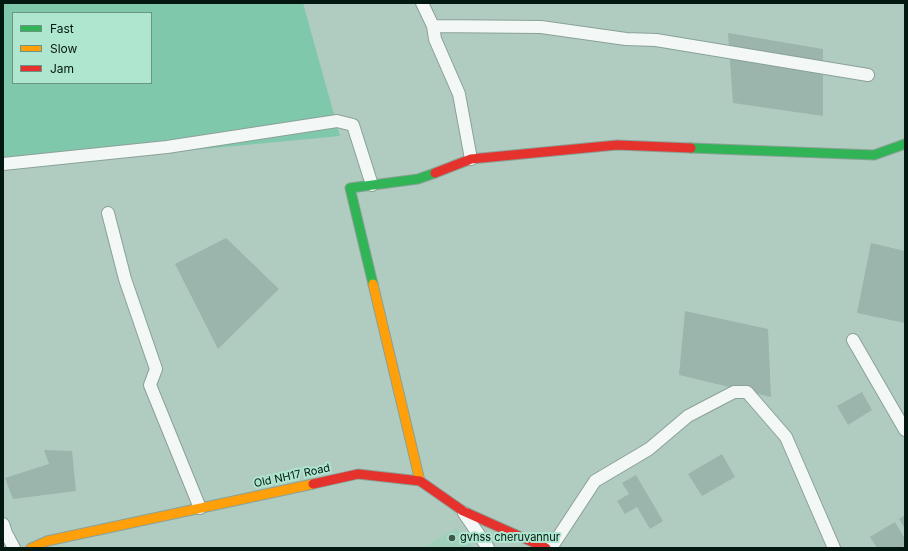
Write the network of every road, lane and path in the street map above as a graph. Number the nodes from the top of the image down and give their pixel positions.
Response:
1 (422, 3) edge
2 (433, 26) junction
3 (868, 75) dead end
4 (905, 144) edge
5 (471, 159) junction
6 (3, 164) edge
7 (372, 185) junction
8 (108, 214) dead end
9 (853, 340) dead end
10 (905, 430) edge
11 (420, 481) junction
12 (200, 508) junction
13 (463, 510) junction
14 (3, 524) edge
15 (14, 548) edge
16 (31, 548) edge
17 (488, 548) edge
18 (546, 548) edge
19 (551, 548) edge
20 (834, 548) edge

1 - 2 street
2 - 3 street
2 - 5 street
4 - 5 street
5 - 7 street
6 - 7 street
7 - 11 street
8 - 12 street
9 - 10 street
11 - 12 street, Old NH17 Road
11 - 13 street, Old NH17 Road
12 - 16 street, Old NH17 Road
13 - 17 street
13 - 18 street, Old NH17 Road
14 - 15 street
19 - 20 street

